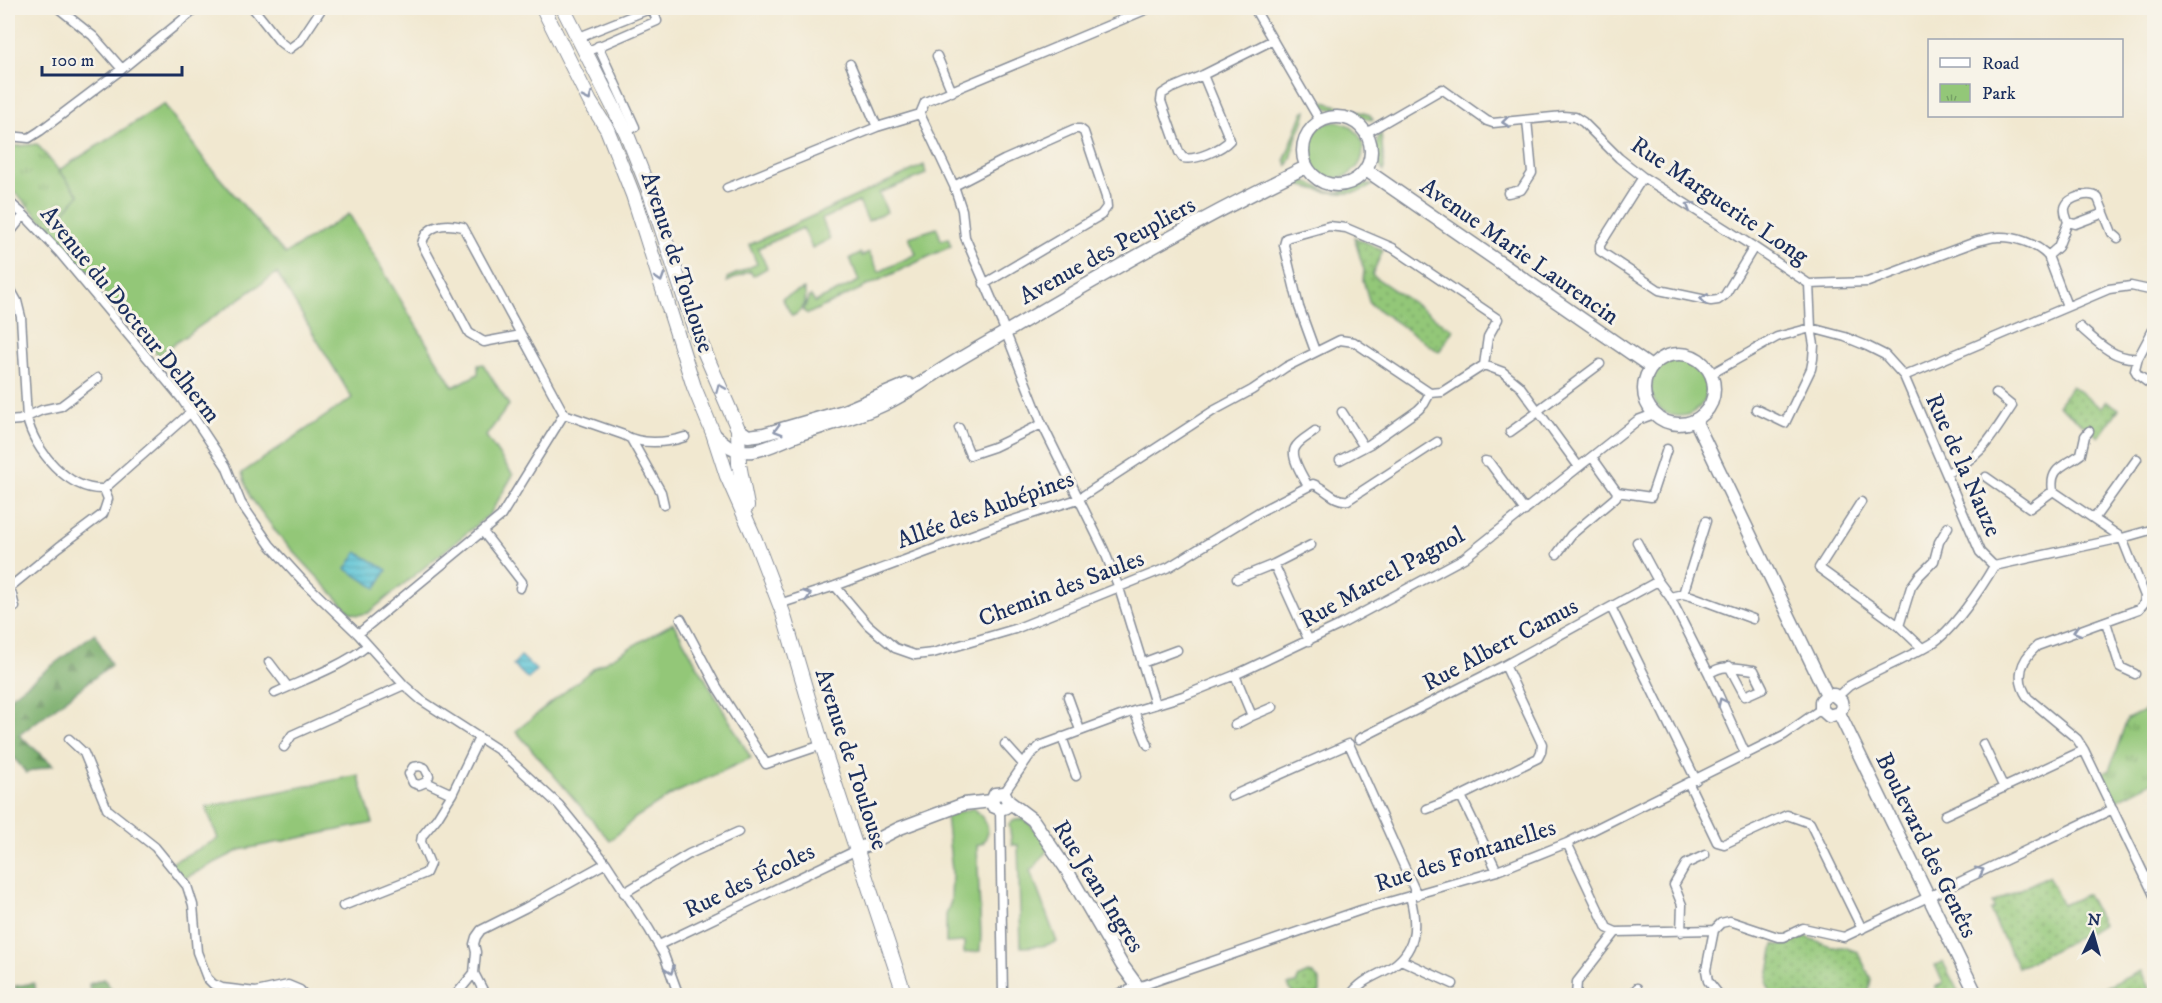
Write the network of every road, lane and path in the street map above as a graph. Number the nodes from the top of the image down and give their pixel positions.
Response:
1 (58, 8) edge
2 (197, 8) edge
3 (253, 8) edge
4 (322, 8) edge
5 (543, 8) edge
6 (563, 8) edge
7 (1150, 8) edge
8 (1254, 8) edge
9 (554, 30) junction
10 (576, 38) junction
11 (1273, 40) junction
12 (592, 49) junction
13 (937, 56) dead end
14 (571, 62) junction
15 (850, 64) dead end
16 (122, 69) junction
17 (1203, 75) junction
18 (952, 92) junction
19 (920, 114) junction
20 (1527, 120) junction
21 (1320, 121) junction
22 (877, 127) junction
23 (1366, 133) junction
24 (8, 136) edge
25 (1306, 167) junction
26 (1366, 170) junction
27 (1643, 177) junction
28 (954, 186) junction
29 (727, 188) dead end
30 (1508, 193) dead end
31 (8, 201) edge
32 (2104, 213) junction
33 (24, 215) junction
34 (2068, 222) junction
35 (8, 236) edge
36 (2118, 238) dead end
37 (1754, 247) junction
38 (2048, 256) junction
39 (984, 284) junction
40 (1809, 284) junction
41 (8, 285) edge
42 (2154, 291) edge
43 (2067, 306) junction
44 (2080, 327) dead end
45 (1811, 328) junction
46 (2154, 328) edge
47 (1005, 332) junction
48 (521, 335) junction
49 (1315, 351) junction
50 (2138, 358) junction
51 (1599, 364) dead end
52 (1484, 365) junction
53 (1651, 367) junction
54 (1711, 374) junction
55 (1904, 375) junction
56 (98, 378) dead end
57 (2154, 387) edge
58 (1430, 393) junction
59 (1996, 393) dead end
60 (199, 405) dead end
61 (1756, 410) dead end
62 (1537, 411) junction
63 (191, 412) junction
64 (1342, 412) dead end
65 (564, 414) junction
66 (1654, 414) junction
67 (27, 418) junction
68 (1695, 420) junction
69 (8, 421) edge
70 (1042, 424) junction
71 (959, 428) dead end
72 (1315, 431) dead end
73 (2089, 431) dead end
74 (1510, 432) dead end
75 (685, 437) dead end
76 (631, 439) junction
77 (1437, 442) dead end
78 (736, 443) junction
79 (1364, 447) junction
80 (1667, 449) dead end
81 (1592, 457) junction
82 (2137, 459) dead end
83 (1340, 460) dead end
84 (1485, 460) dead end
85 (1579, 467) junction
86 (1947, 472) junction
87 (1986, 477) dead end
88 (1308, 486) junction
89 (104, 489) junction
90 (2053, 491) junction
91 (1617, 492) junction
92 (1078, 499) junction
93 (1861, 502) dead end
94 (664, 505) dead end
95 (1525, 511) junction
96 (2094, 519) junction
97 (1706, 521) dead end
98 (1948, 527) dead end
99 (2154, 529) edge
100 (483, 532) junction
101 (2122, 538) junction
102 (1637, 542) dead end
103 (1311, 545) dead end
104 (1557, 554) dead end
105 (1274, 564) junction
106 (1994, 566) junction
107 (1237, 579) dead end
108 (1658, 581) junction
109 (835, 586) junction
110 (520, 588) dead end
111 (1119, 588) junction
112 (1683, 594) junction
113 (1670, 597) junction
114 (779, 604) junction
115 (15, 607) dead end
116 (1611, 607) junction
117 (681, 619) dead end
118 (1754, 619) dead end
119 (2106, 622) junction
120 (1899, 626) junction
121 (358, 634) junction
122 (1309, 641) junction
123 (1922, 648) junction
124 (370, 649) junction
125 (1177, 650) dead end
126 (269, 662) dead end
127 (1142, 663) junction
128 (1505, 665) junction
129 (1729, 666) dead end
130 (1709, 674) junction
131 (2135, 674) dead end
132 (1235, 675) junction
133 (404, 685) junction
134 (288, 687) junction
135 (275, 693) dead end
136 (1832, 695) junction
137 (1068, 697) dead end
138 (1155, 704) junction
139 (1273, 706) dead end
140 (1821, 709) junction
141 (1134, 711) junction
142 (1839, 713) junction
143 (1252, 716) junction
144 (1235, 725) dead end
145 (1080, 730) junction
146 (1062, 737) junction
147 (479, 738) junction
148 (69, 739) dead end
149 (1359, 739) dead end
150 (1005, 744) dead end
151 (1983, 744) dead end
152 (822, 745) junction
153 (1148, 745) dead end
154 (284, 747) dead end
155 (2084, 750) junction
156 (1746, 755) junction
157 (1023, 765) junction
158 (1076, 776) dead end
159 (426, 782) dead end
160 (1692, 782) junction
161 (2004, 788) junction
162 (452, 794) junction
163 (1232, 796) dead end
164 (1461, 796) junction
165 (1001, 801) junction
166 (2113, 808) junction
167 (1427, 809) dead end
168 (1945, 815) dead end
169 (738, 832) dead end
170 (1567, 843) junction
171 (855, 846) junction
172 (1705, 855) dead end
173 (606, 863) junction
174 (1497, 871) junction
175 (624, 893) junction
176 (2154, 895) edge
177 (1413, 896) junction
178 (1927, 897) junction
179 (343, 906) dead end
180 (1862, 929) junction
181 (1714, 930) junction
182 (1616, 932) junction
183 (1681, 932) junction
184 (659, 945) junction
185 (1401, 960) junction
186 (474, 973) junction
187 (1453, 984) dead end
188 (1138, 987) junction
189 (305, 996) edge
190 (455, 996) edge
191 (486, 996) edge
192 (679, 996) edge
193 (905, 996) edge
194 (1004, 996) edge
195 (1112, 996) edge
196 (1150, 996) edge
197 (1350, 996) edge
198 (1576, 996) edge
199 (1720, 996) edge
200 (1977, 996) edge

1 - 16 street
2 - 16 street
3 - 4 street
5 - 9 main road, Avenue de Toulouse
6 - 10 main road, Avenue de Toulouse
7 - 18 street
8 - 11 street
9 - 10 main road
9 - 14 main road, Avenue de Toulouse
10 - 12 main road, Avenue de Toulouse
10 - 12 street
10 - 14 main road
11 - 17 street
11 - 21 street
78 -> 12 main road, Avenue de Toulouse
13 - 18 street
14 -> 78 main road, Avenue de Toulouse
15 - 22 street
16 - 24 street
17 - 17 street
18 - 19 street
19 - 22 street
19 - 28 street
20 -> 23 street, Rue Marguerite Long
20 - 27 street, Rue Marguerite Long
20 - 30 street
21 - 23 street
21 - 25 street
22 - 29 street
23 - 26 street
25 - 26 street
25 - 47 street, Avenue des Peupliers
26 - 53 street, Avenue Marie Laurencin
37 -> 27 street, Rue Marguerite Long
37 -> 27 street
28 - 39 street
28 - 39 street
31 - 33 street, Avenue du Docteur Delherm
32 - 34 street
32 - 34 street
32 - 36 street
33 - 35 street
33 - 63 street, Avenue du Docteur Delherm
34 - 38 street
37 - 40 street, Rue Marguerite Long
38 - 40 street
38 - 43 street
39 - 47 street
40 - 45 street
41 - 67 street
42 - 43 street
43 - 55 street
44 - 50 street
45 - 54 street
45 - 55 street
45 - 61 street
46 - 50 street
47 - 70 street
47 - 78 street, Avenue des Peupliers
48 - 48 street
48 - 65 street
49 - 52 street
49 - 58 street, Allée des Aubépines
49 - 92 street, Allée des Aubépines
50 - 57 street
51 - 62 street
52 - 58 street
52 - 62 street
53 - 54 street
53 - 66 street
54 - 68 street
55 - 86 street, Rue de la Nauze
56 - 67 street
58 - 79 street
59 - 86 street
60 - 63 street
62 - 74 street
62 - 85 street
63 - 89 street
63 - 121 street, Avenue du Docteur Delherm
64 - 79 street
65 - 76 street
65 - 100 street
66 - 68 street
66 - 81 street, Rue Marcel Pagnol
67 - 69 street
67 - 89 street
68 - 136 street
70 - 71 street
70 - 92 street
72 - 88 street
73 - 90 street
75 - 76 street
76 - 94 street
77 - 88 street
78 - 114 main road, Avenue de Toulouse
79 - 83 street
80 - 91 street
81 - 85 street, Rue Marcel Pagnol
81 - 91 street
82 - 96 street
84 - 95 street
85 - 95 street, Rue Marcel Pagnol
86 - 106 street, Rue de la Nauze
87 - 90 street
88 - 111 street, Chemin des Saules
89 - 115 street
90 - 96 street
91 - 104 street
92 - 109 street, Allée des Aubépines
92 - 111 street
93 - 120 street
95 - 122 street, Rue Marcel Pagnol
96 - 101 street
97 - 112 street
98 - 120 street
99 - 101 street
100 - 110 street
100 - 121 street
101 - 106 street
101 - 119 street
102 - 108 street
103 - 105 street
105 - 107 street
105 - 122 street
106 - 123 street
108 - 113 street
108 - 116 street, Rue Albert Camus
109 - 111 street, Chemin des Saules
114 -> 109 street, Allée des Aubépines
111 - 127 street
112 - 113 street
112 - 118 street
113 - 130 street
114 - 152 main road, Avenue de Toulouse
116 - 128 street, Rue Albert Camus
116 - 160 street
117 - 152 street
119 - 131 street
119 -> 155 street
120 - 123 street
121 - 124 street, Avenue du Docteur Delherm
122 - 132 street, Rue Marcel Pagnol
123 - 136 street
124 - 133 street, Avenue du Docteur Delherm
124 - 134 street
125 - 127 street
126 - 134 street
127 - 138 street
128 - 149 street, Rue Albert Camus
128 - 164 street
129 - 130 street
156 -> 130 street
132 - 138 street, Rue Marcel Pagnol
132 - 143 street
133 - 147 street, Avenue du Docteur Delherm
133 - 154 street
134 - 135 street
136 - 140 street
136 - 142 street
137 - 145 street
138 - 141 street, Rue Marcel Pagnol
139 - 143 street
140 - 142 street
140 - 156 street, Rue des Fontanelles
141 - 145 street, Rue Marcel Pagnol
141 - 153 street
142 - 178 street, Boulevard des Genêts
143 - 144 street
145 - 146 street, Rue Marcel Pagnol
146 - 157 street, Rue Marcel Pagnol
146 - 158 street
147 - 162 street
147 - 173 street, Avenue du Docteur Delherm
148 - 189 street
150 - 157 street
151 - 161 street
152 - 171 main road, Avenue de Toulouse
155 - 161 street
155 - 166 street
156 - 160 street, Rue des Fontanelles
157 - 165 street, Rue Marcel Pagnol
159 - 162 street
160 - 170 street, Rue des Fontanelles
160 - 180 street
161 - 168 street
162 - 179 street
163 - 177 street
164 - 167 street
164 - 174 street
165 - 171 street
165 - 188 street, Rue Jean Ingres
165 - 194 street
166 - 176 street
178 -> 166 street
169 - 175 street
170 - 174 street, Rue des Fontanelles
170 - 182 street
171 - 184 street, Rue des Écoles
171 - 193 main road, Avenue de Toulouse
172 - 183 street
173 - 175 street, Avenue du Docteur Delherm
173 - 186 street
174 - 177 street, Rue des Fontanelles
175 - 184 street, Avenue du Docteur Delherm
177 - 185 street
177 - 188 street, Rue des Fontanelles
178 - 180 street
178 - 200 street, Boulevard des Genêts
180 - 181 street
181 - 183 street
181 - 199 street
182 - 183 street
182 - 198 street
184 -> 192 street, Avenue du Docteur Delherm
185 - 187 street
185 - 197 street
186 - 190 street
186 - 191 street
188 - 195 street, Rue des Fontanelles
188 - 196 street, Rue Jean Ingres

